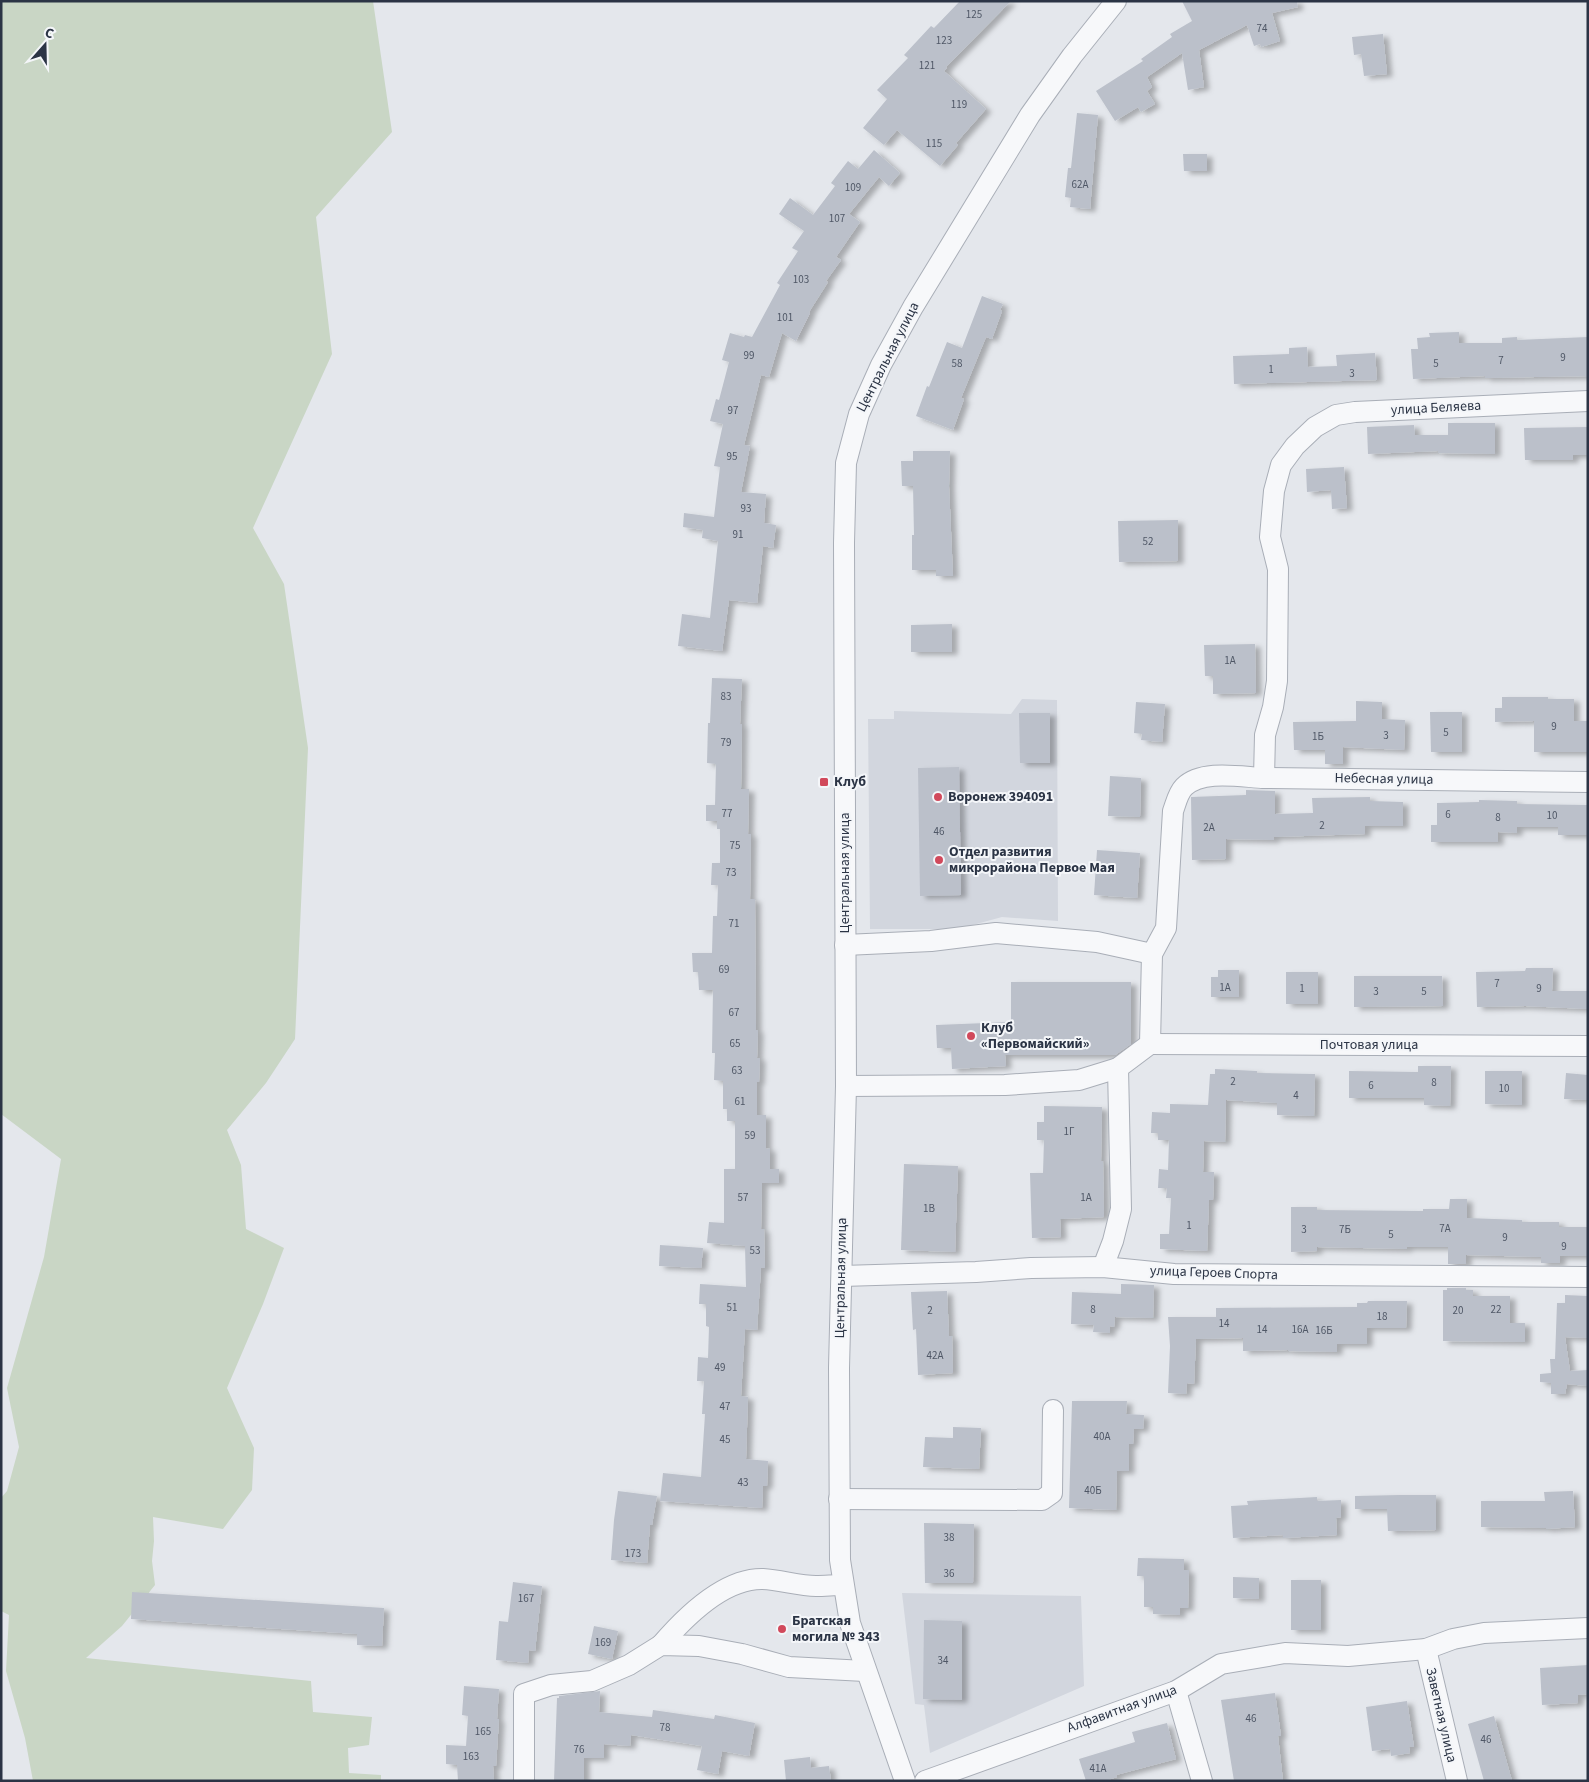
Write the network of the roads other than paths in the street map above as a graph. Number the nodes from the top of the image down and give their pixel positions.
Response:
1 (1116, 1) edge
2 (1588, 401) edge
3 (1264, 778) junction
4 (1588, 782) edge
5 (845, 945) junction
6 (1152, 954) junction
7 (1150, 1044) junction
8 (1588, 1046) edge
9 (1118, 1068) junction
10 (846, 1086) junction
11 (1102, 1267) junction
12 (842, 1276) junction
13 (1588, 1277) edge
14 (1053, 1410) dead end
15 (839, 1499) junction
16 (843, 1584) junction
17 (1588, 1628) edge
18 (661, 1646) junction
19 (1426, 1648) junction
20 (865, 1671) junction
21 (1176, 1691) junction
22 (524, 1781) edge
23 (905, 1781) edge
24 (924, 1781) edge
25 (1202, 1781) edge
26 (1457, 1781) edge

1 - 5 street, Центральная улица
2 - 3 street, улица Беляева
3 - 4 street, Небесная улица
3 - 6 street, Небесная улица
5 - 6 street
5 - 10 street, Центральная улица
6 - 7 street
7 - 8 street, Почтовая улица
7 - 9 street
9 - 10 street
9 - 11 street
10 - 12 street, Центральная улица
11 - 12 street, улица Героев Спорта
11 - 13 street, улица Героев Спорта
12 - 15 street, Центральная улица
14 - 15 street
15 - 16 street, Центральная улица
16 - 18 street
16 - 20 street, Центральная улица
17 - 19 street, Алфавитная улица
18 - 20 street
18 - 22 street
19 - 21 street, Алфавитная улица
19 - 26 street, Заветная улица
20 - 23 street, Центральная улица
21 - 24 street, Алфавитная улица
21 - 25 street

